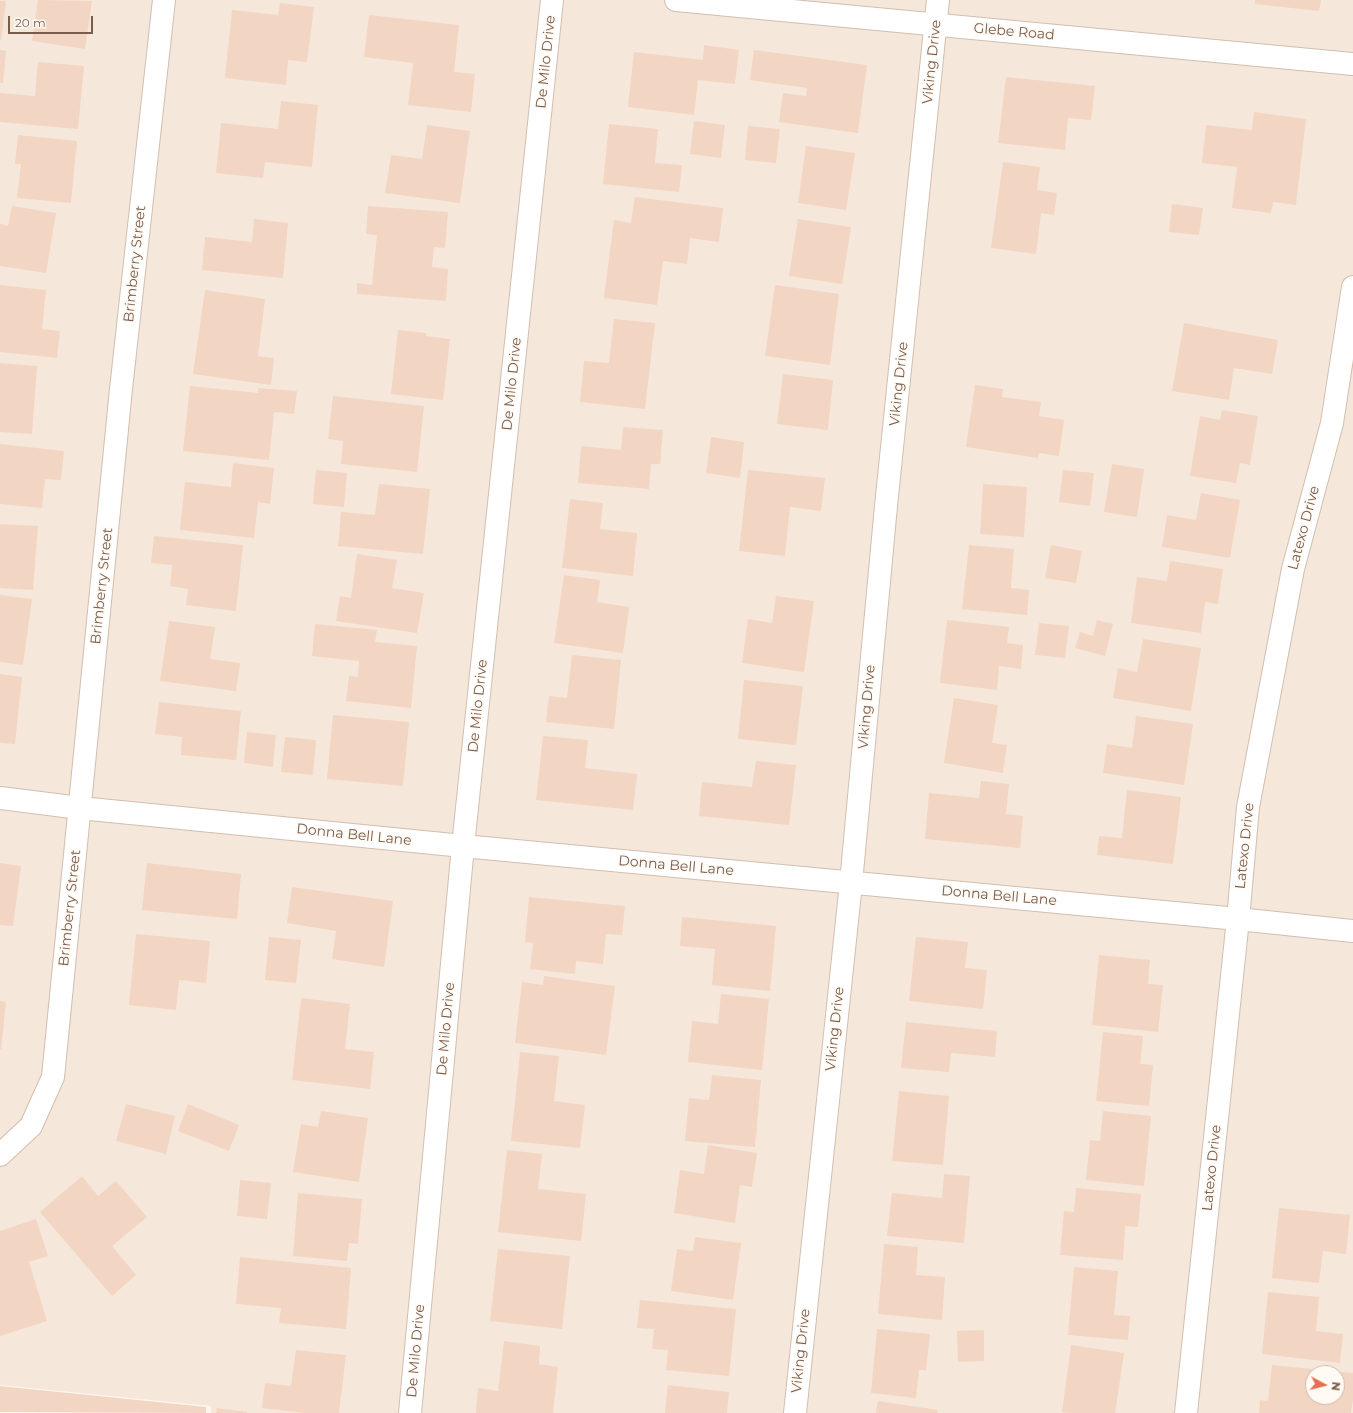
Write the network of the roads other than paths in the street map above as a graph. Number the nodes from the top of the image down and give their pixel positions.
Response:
1 (164, 0) edge
2 (552, 0) edge
3 (676, 0) edge
4 (938, 0) edge
5 (936, 25) junction
6 (1353, 64) edge
7 (1353, 287) edge
8 (0, 798) edge
9 (80, 808) junction
10 (463, 846) junction
11 (851, 882) junction
12 (1238, 918) junction
13 (1353, 930) edge
14 (0, 1155) edge
15 (410, 1413) edge
16 (795, 1413) edge
17 (1186, 1413) edge

1 - 9 street, Brimberry Street
2 - 10 street, De Milo Drive
3 - 5 street, Glebe Road
4 - 5 street, Viking Drive
5 - 6 street, Glebe Road
5 - 11 street, Viking Drive
7 - 12 street, Latexo Drive
8 - 9 street, Donna Bell Lane
9 - 10 street, Donna Bell Lane
9 - 14 street, Brimberry Street
10 - 11 street, Donna Bell Lane
10 - 15 street, De Milo Drive
11 - 12 street, Donna Bell Lane
11 - 16 street, Viking Drive
12 - 13 street, Donna Bell Lane
12 - 17 street, Latexo Drive

